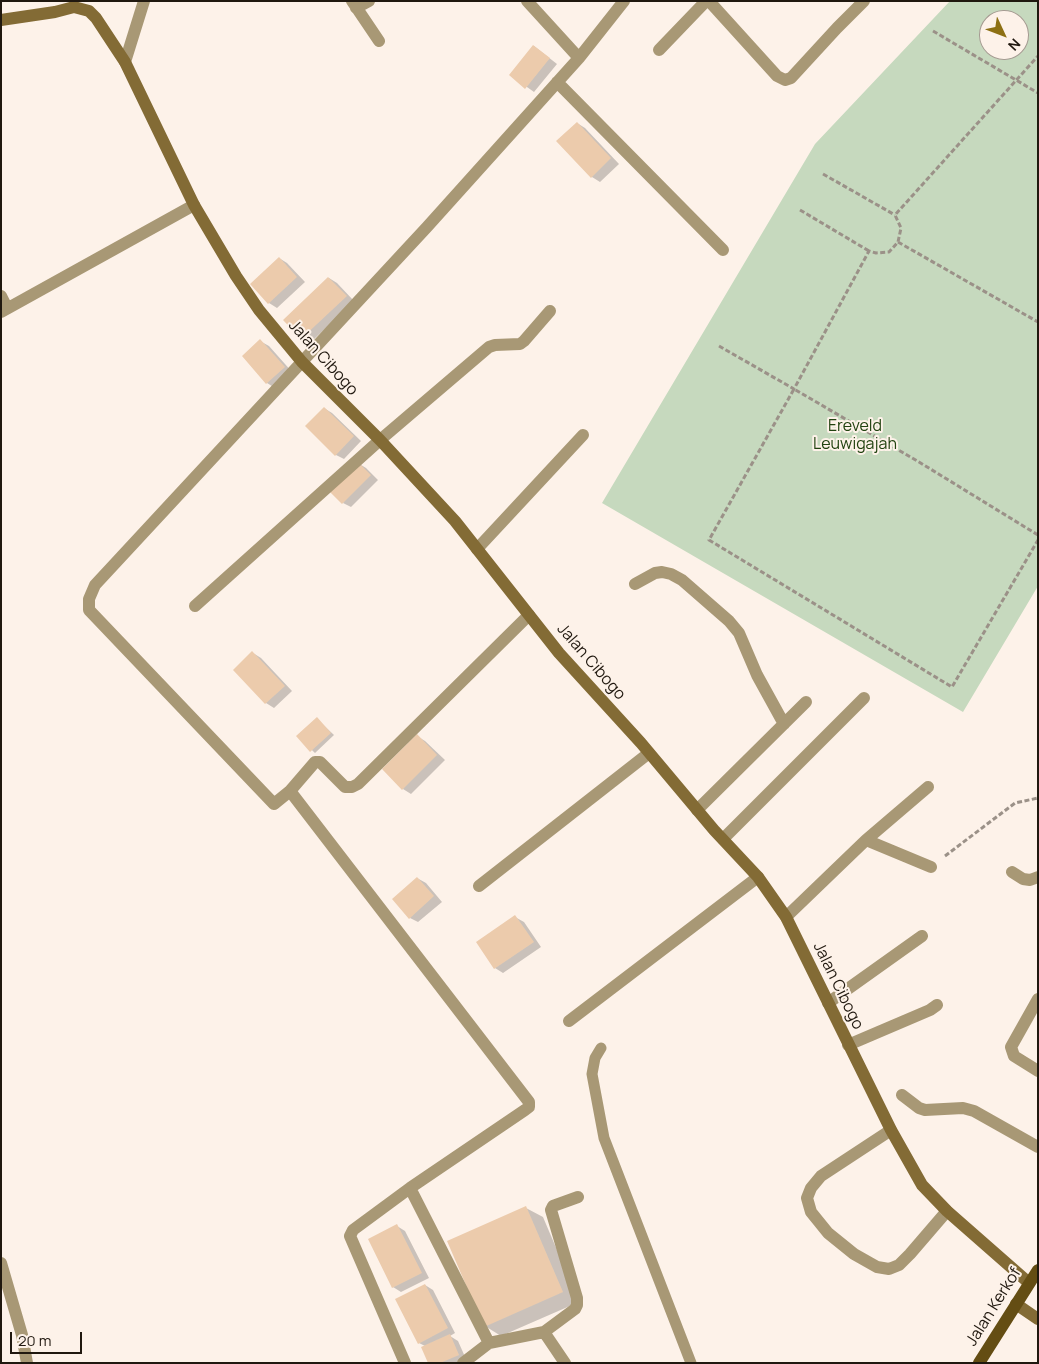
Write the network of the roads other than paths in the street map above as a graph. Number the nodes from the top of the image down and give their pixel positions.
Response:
1 (144, 1) edge
2 (369, 1) edge
3 (527, 1) edge
4 (624, 1) edge
5 (707, 1) edge
6 (864, 1) edge
7 (354, 5) edge
8 (1, 20) edge
9 (379, 41) dead end
10 (659, 50) dead end
11 (579, 58) junction
12 (125, 62) junction
13 (557, 82) junction
14 (194, 205) junction
15 (723, 250) dead end
16 (1, 296) edge
17 (4, 310) edge
18 (550, 311) dead end
19 (302, 362) junction
20 (583, 435) dead end
21 (380, 440) junction
22 (477, 549) junction
23 (635, 584) dead end
24 (195, 606) dead end
25 (529, 614) junction
26 (864, 698) dead end
27 (806, 702) dead end
28 (784, 724) junction
29 (649, 753) junction
30 (928, 787) dead end
31 (290, 791) junction
32 (697, 810) junction
33 (723, 839) junction
34 (866, 840) junction
35 (931, 867) road end
36 (1012, 872) dead end
37 (758, 877) junction
38 (1038, 877) edge
39 (479, 886) dead end
40 (786, 918) junction
41 (922, 936) dead end
42 (1038, 999) edge
43 (828, 1003) junction
44 (937, 1005) dead end
45 (569, 1021) dead end
46 (848, 1045) junction
47 (601, 1048) dead end
48 (1038, 1072) edge
49 (902, 1095) dead end
50 (891, 1130) junction
51 (1038, 1147) edge
52 (410, 1188) junction
53 (578, 1197) dead end
54 (947, 1211) junction
55 (1, 1263) edge
56 (1038, 1270) edge
57 (1029, 1283) junction
58 (1016, 1304) junction
59 (1038, 1319) edge
60 (544, 1332) junction
61 (488, 1343) junction
62 (27, 1363) edge
63 (405, 1363) edge
64 (463, 1363) edge
65 (565, 1363) edge
66 (691, 1363) edge
67 (979, 1363) edge

1 - 12 street
2 - 7 street
3 - 11 street
4 - 11 street
5 - 6 street
5 - 10 street
7 - 9 street
8 - 12 street, Jalan Cibogo
11 - 13 street
12 - 14 street, Jalan Cibogo
13 - 15 street
13 - 19 street
14 - 17 street
14 - 19 street, Jalan Cibogo
16 - 17 street
18 - 21 street
19 - 21 street, Jalan Cibogo
19 - 31 street
20 - 22 street
21 - 22 street, Jalan Cibogo
21 - 24 street
22 - 25 street, Jalan Cibogo
23 - 28 street
25 - 29 street, Jalan Cibogo
25 - 31 street
26 - 33 street
27 - 28 street
28 - 32 street
29 - 32 street, Jalan Cibogo
29 - 39 street
30 - 34 street
31 - 52 street
32 - 33 street, Jalan Cibogo
33 - 37 street, Jalan Cibogo
34 - 35 street
34 - 40 street
36 - 38 street
37 - 40 street, Jalan Cibogo
37 - 45 street
40 - 43 street, Jalan Cibogo
41 - 43 street
42 - 48 street
43 - 46 street, Jalan Cibogo
44 - 46 street
46 - 50 street, Jalan Cibogo
47 - 66 lane
49 - 51 street
50 - 54 street, Jalan Cibogo
50 - 54 street
52 - 61 street
52 - 63 street
53 - 60 street
54 - 57 street, Jalan Cibogo
55 - 62 street
56 - 57 main road, Jalan Kerkof
57 - 58 main road, Jalan Kerkof
58 - 59 street
58 - 67 main road, Jalan Kerkof
60 - 61 street
60 - 65 street
61 - 64 street

